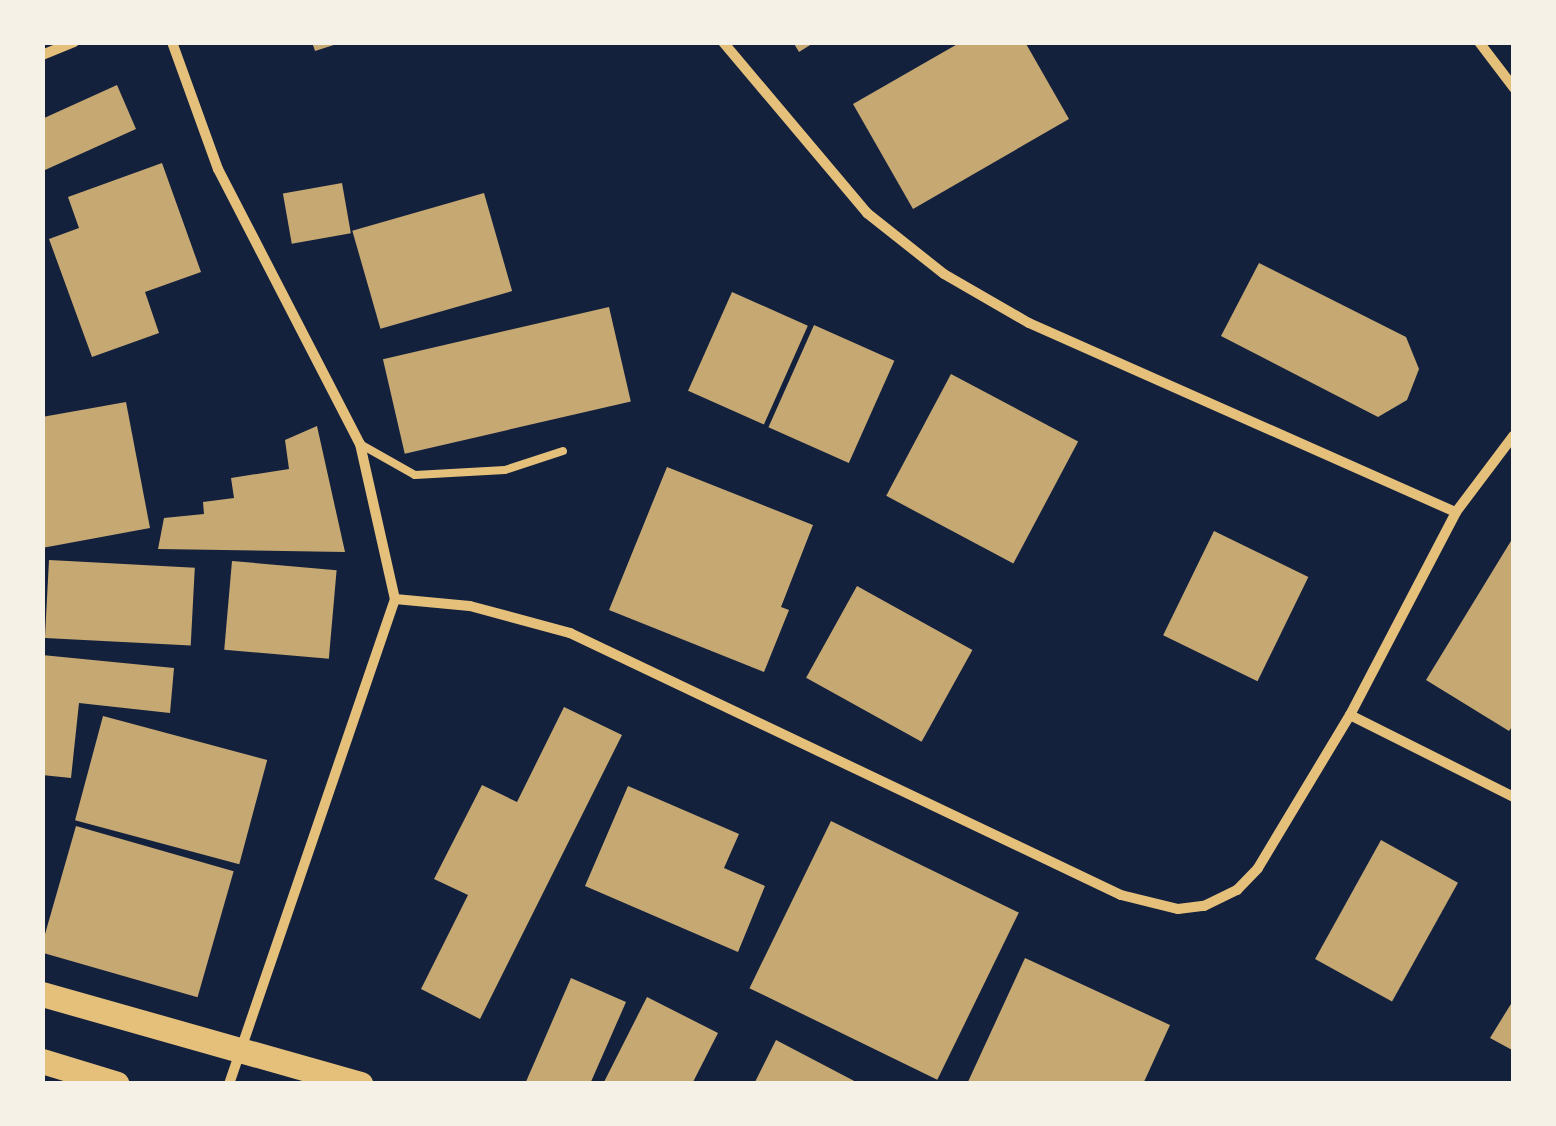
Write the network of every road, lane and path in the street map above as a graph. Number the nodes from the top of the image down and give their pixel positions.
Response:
1 (74, 42) edge
2 (172, 42) edge
3 (723, 42) edge
4 (1479, 42) edge
5 (42, 56) edge
6 (1514, 88) edge
7 (1514, 435) edge
8 (360, 444) junction
9 (563, 451) dead end
10 (1456, 512) junction
11 (395, 599) junction
12 (1350, 716) junction
13 (1514, 796) edge
14 (42, 994) edge
15 (245, 1048) junction
16 (42, 1061) edge
17 (118, 1084) edge
18 (229, 1084) edge
19 (360, 1084) edge

1 - 5 street
2 - 8 street
3 - 10 street
4 - 6 street
7 - 10 street
8 - 9 lane
8 - 11 street
10 - 12 street
11 - 12 street
11 - 15 street
12 - 13 street
14 - 15 main road
15 - 18 street
15 - 19 main road
16 - 17 main road

